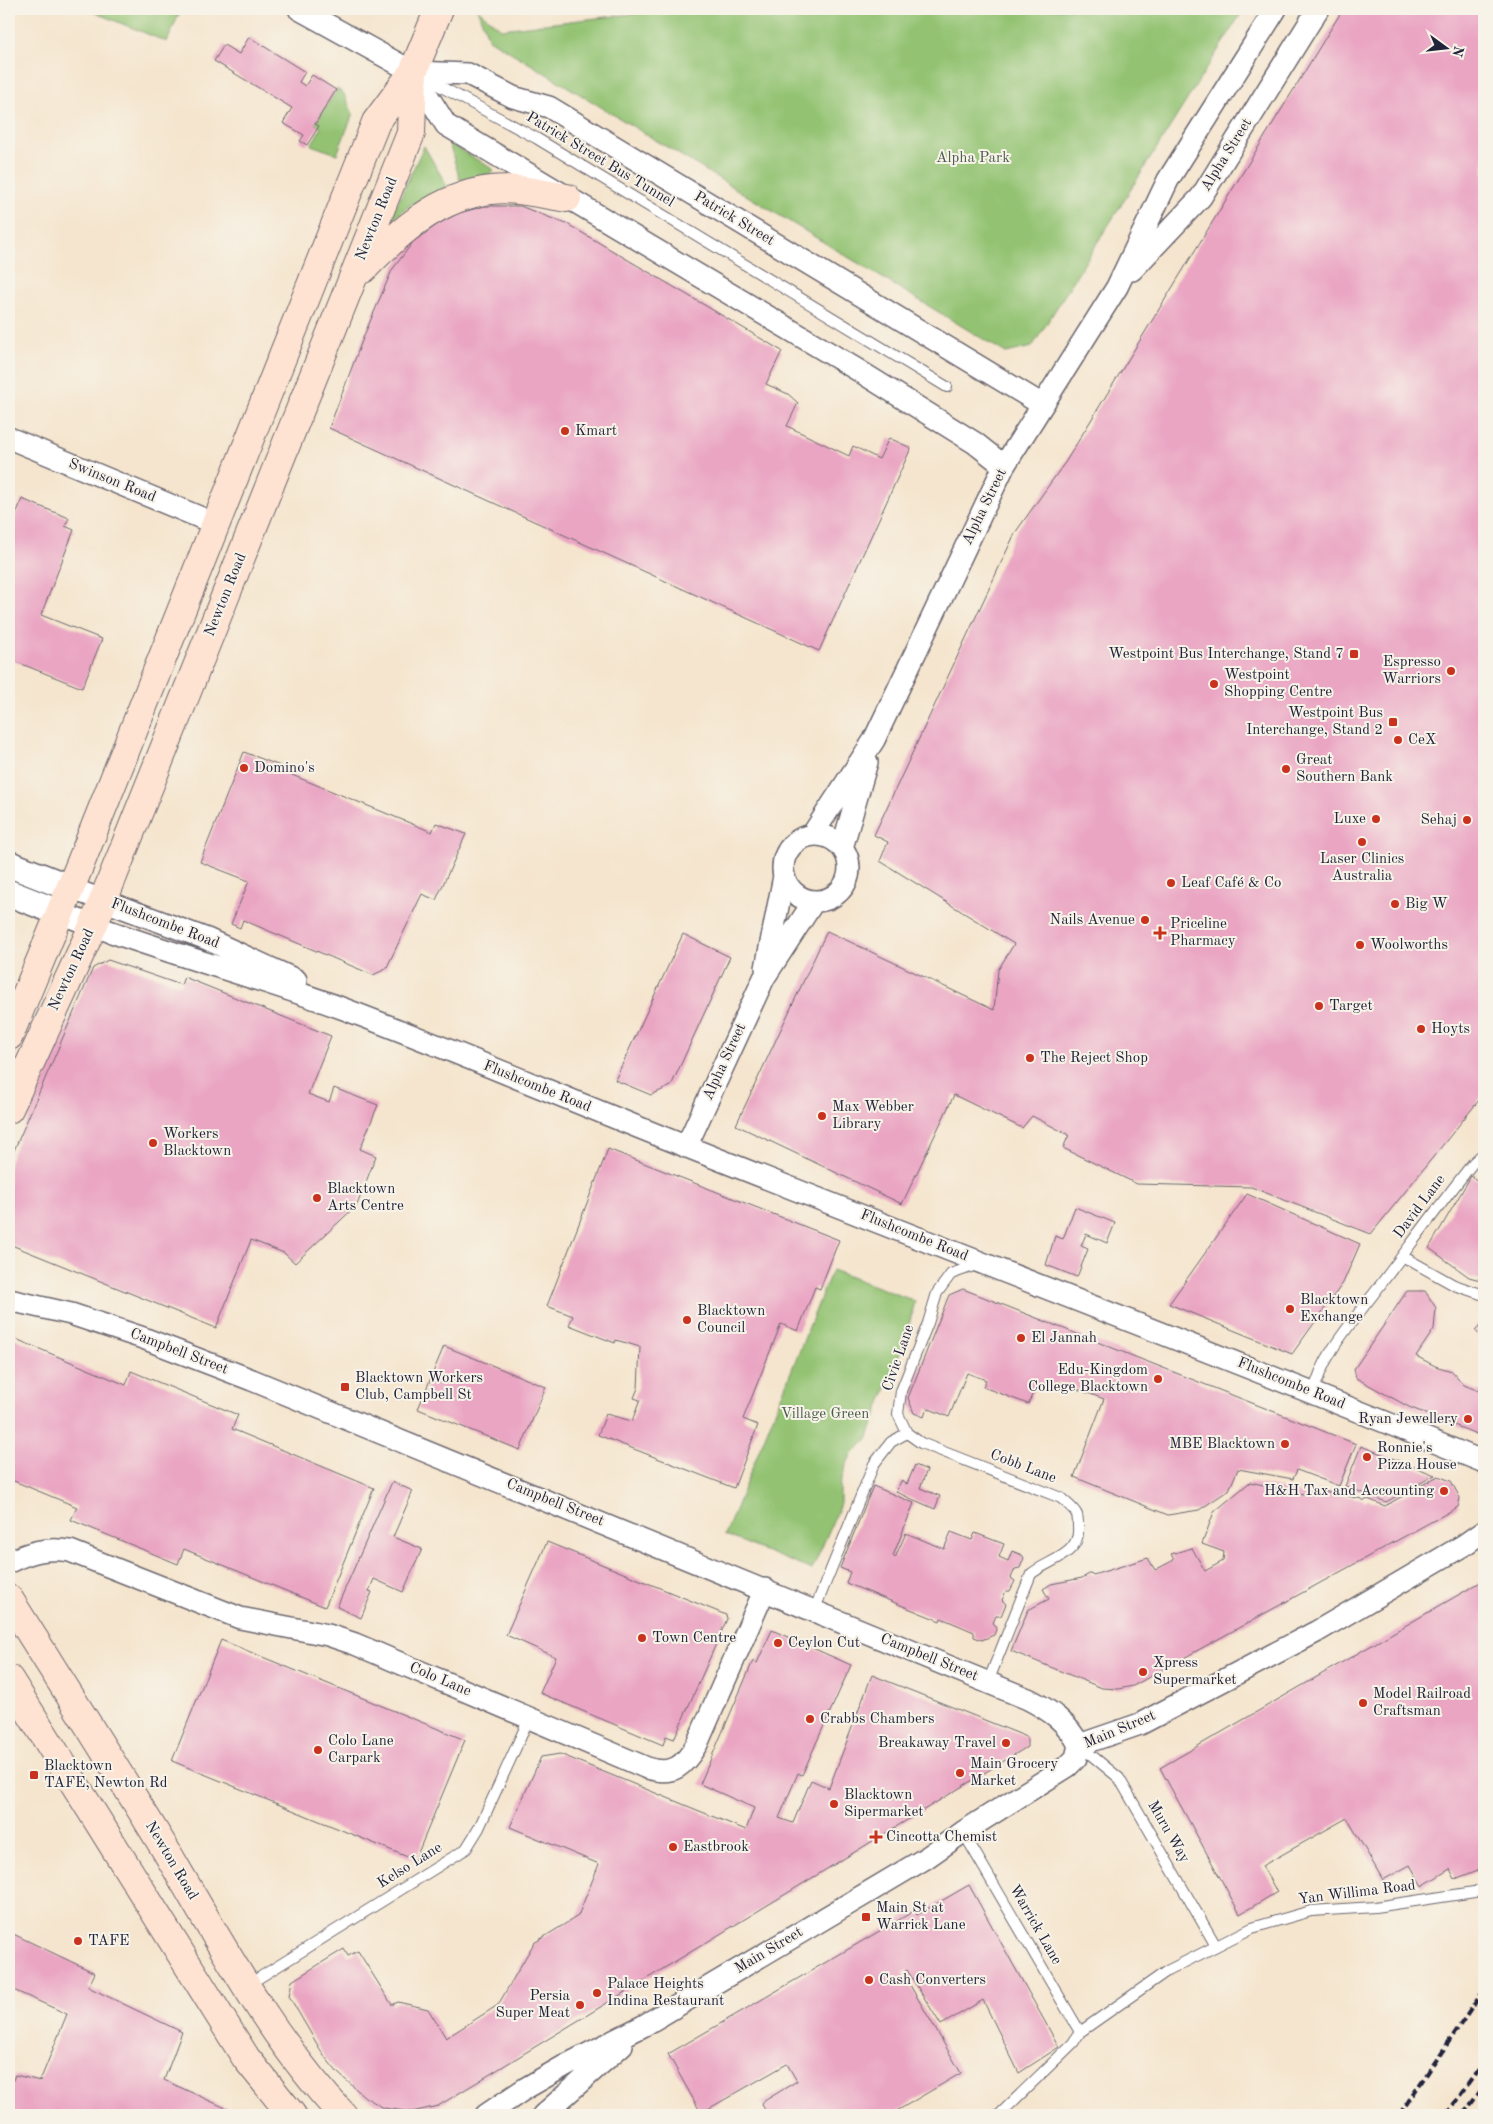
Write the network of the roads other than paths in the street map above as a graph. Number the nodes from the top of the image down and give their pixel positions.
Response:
1 (299, 9) edge
2 (439, 9) edge
3 (1276, 9) edge
4 (1318, 9) edge
5 (413, 72) junction
6 (567, 198) junction
7 (352, 280) junction
8 (1117, 287) junction
9 (947, 386) dead end
10 (1041, 404) junction
11 (9, 438) edge
12 (1004, 466) junction
13 (216, 524) junction
14 (874, 740) junction
15 (812, 835) junction
16 (842, 848) junction
17 (9, 864) edge
18 (784, 876) junction
19 (70, 888) junction
20 (9, 893) edge
21 (103, 900) junction
22 (814, 900) junction
23 (60, 913) junction
24 (92, 926) junction
25 (764, 978) junction
26 (344, 1009) junction
27 (9, 1036) edge
28 (9, 1109) edge
29 (686, 1147) junction
30 (1484, 1153) edge
31 (1402, 1256) junction
32 (980, 1263) junction
33 (1484, 1294) edge
34 (9, 1300) edge
35 (1314, 1393) junction
36 (906, 1433) junction
37 (1484, 1462) edge
38 (1484, 1531) edge
39 (9, 1562) edge
40 (765, 1589) junction
41 (9, 1599) edge
42 (814, 1611) junction
43 (9, 1679) edge
44 (988, 1682) junction
45 (529, 1719) junction
46 (1079, 1745) junction
47 (963, 1832) junction
48 (159, 1840) junction
49 (122, 1862) junction
50 (1484, 1888) edge
51 (1216, 1946) junction
52 (246, 1986) junction
53 (643, 2026) junction
54 (1080, 2032) junction
55 (278, 2105) edge
56 (292, 2115) edge
57 (343, 2115) edge
58 (486, 2115) edge
59 (543, 2115) edge
60 (953, 2115) edge
61 (960, 2115) edge
62 (999, 2115) edge

1 - 5 street, Patrick Street
2 - 5 main road, Newton Road
3 - 8 street, Alpha Street
4 - 8 street, Alpha Street
5 - 6 street, Patrick Street
5 - 7 main road, Newton Road
5 - 9 lane, Patrick Street Bus Tunnel
5 - 10 street, Patrick Street
5 - 13 main road, Newton Road
6 - 7 main road
6 - 12 street, Patrick Street
7 - 21 main road, Newton Road
8 - 10 street, Alpha Street
10 - 12 street, Alpha Street
11 - 13 street, Swinson Road
12 - 14 street, Alpha Street
13 - 19 main road, Newton Road
14 - 15 street, Alpha Street
14 - 16 street, Alpha Street
15 - 16 street
15 - 18 street
16 - 22 street
17 - 19 street, Flushcombe Road
18 - 22 street
18 - 25 street, Alpha Street
19 - 21 street, Flushcombe Road
19 - 23 main road, Newton Road
20 - 23 street, Flushcombe Road
21 - 24 main road, Newton Road
21 - 26 street, Flushcombe Road
22 - 25 street, Alpha Street
23 - 24 street, Flushcombe Road
23 - 27 main road, Newton Road
24 - 26 street, Flushcombe Road
24 - 28 main road, Newton Road
25 - 29 street, Alpha Street
26 - 29 street, Flushcombe Road
29 - 32 street, Flushcombe Road
30 - 31 lane, David Lane
31 - 33 lane, David Lane
31 - 35 lane
32 - 35 street, Flushcombe Road
32 - 36 lane, Civic Lane
34 - 40 street, Campbell Street
35 - 37 street, Flushcombe Road
36 - 42 lane
36 - 44 lane, Cobb Lane
38 - 46 street, Main Street
39 - 45 street, Colo Lane
40 - 42 street, Campbell Street
40 - 45 street, Colo Lane
41 - 48 main road, Newton Road
42 - 44 street, Campbell Street
43 - 49 main road
44 - 46 street, Campbell Street
45 - 52 lane, Kelso Lane
46 - 47 street, Main Street
46 - 51 lane, Muru Way
47 - 53 street, Main Street
47 - 54 lane, Warrick Lane
48 - 49 main road
48 - 52 main road, Newton Road
49 - 55 main road
50 - 51 lane, Yan Willima Road
51 - 54 lane, Yan Willima Road
52 - 57 main road, Newton Road
53 - 58 street, Main Street
53 - 59 street, Main Street
54 - 62 lane, Yan Willima Road
55 - 56 main road
60 - 61 lane

